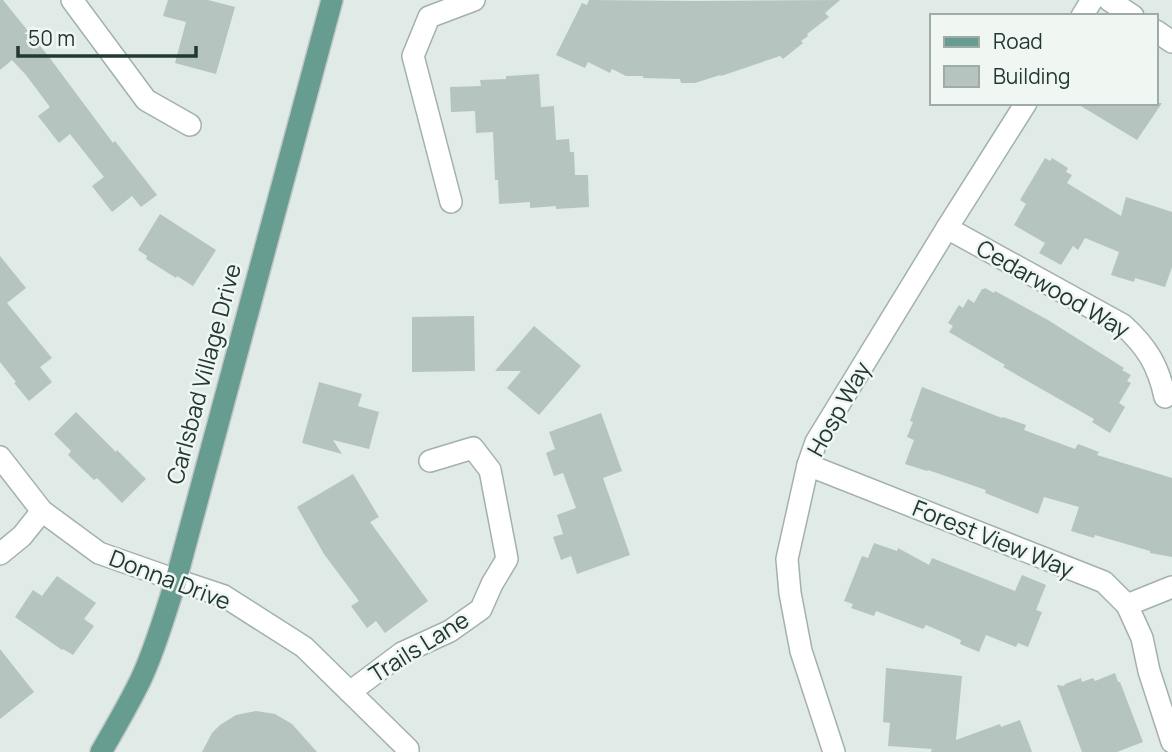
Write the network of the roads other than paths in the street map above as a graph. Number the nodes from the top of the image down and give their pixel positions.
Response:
1 (72, 0) edge
2 (332, 0) edge
3 (474, 0) edge
4 (1109, 0) edge
5 (1130, 14) edge
6 (1025, 105) edge
7 (190, 125) dead end
8 (451, 202) dead end
9 (947, 228) junction
10 (1165, 397) dead end
11 (0, 457) edge
12 (430, 461) dead end
13 (808, 465) junction
14 (41, 511) junction
15 (0, 554) edge
16 (176, 580) junction
17 (1172, 587) edge
18 (1127, 605) junction
19 (350, 692) junction
20 (1172, 742) edge
21 (101, 752) edge
22 (408, 752) edge
23 (834, 752) edge

1 - 7 street
2 - 16 main road, Carlsbad Village Drive
3 - 8 street
4 - 5 street
6 - 9 street, Hosp Way
9 - 10 street, Cedarwood Way
9 - 13 street, Hosp Way
11 - 14 street, Donna Drive
12 - 19 street, Trails Lane
13 - 18 street, Forest View Way
13 - 23 street, Hosp Way
14 - 15 street
14 - 16 street, Donna Drive
16 - 19 street, Donna Drive
16 - 21 main road, Carlsbad Village Drive
17 - 18 street
18 - 20 street
19 - 22 street, Donna Drive

